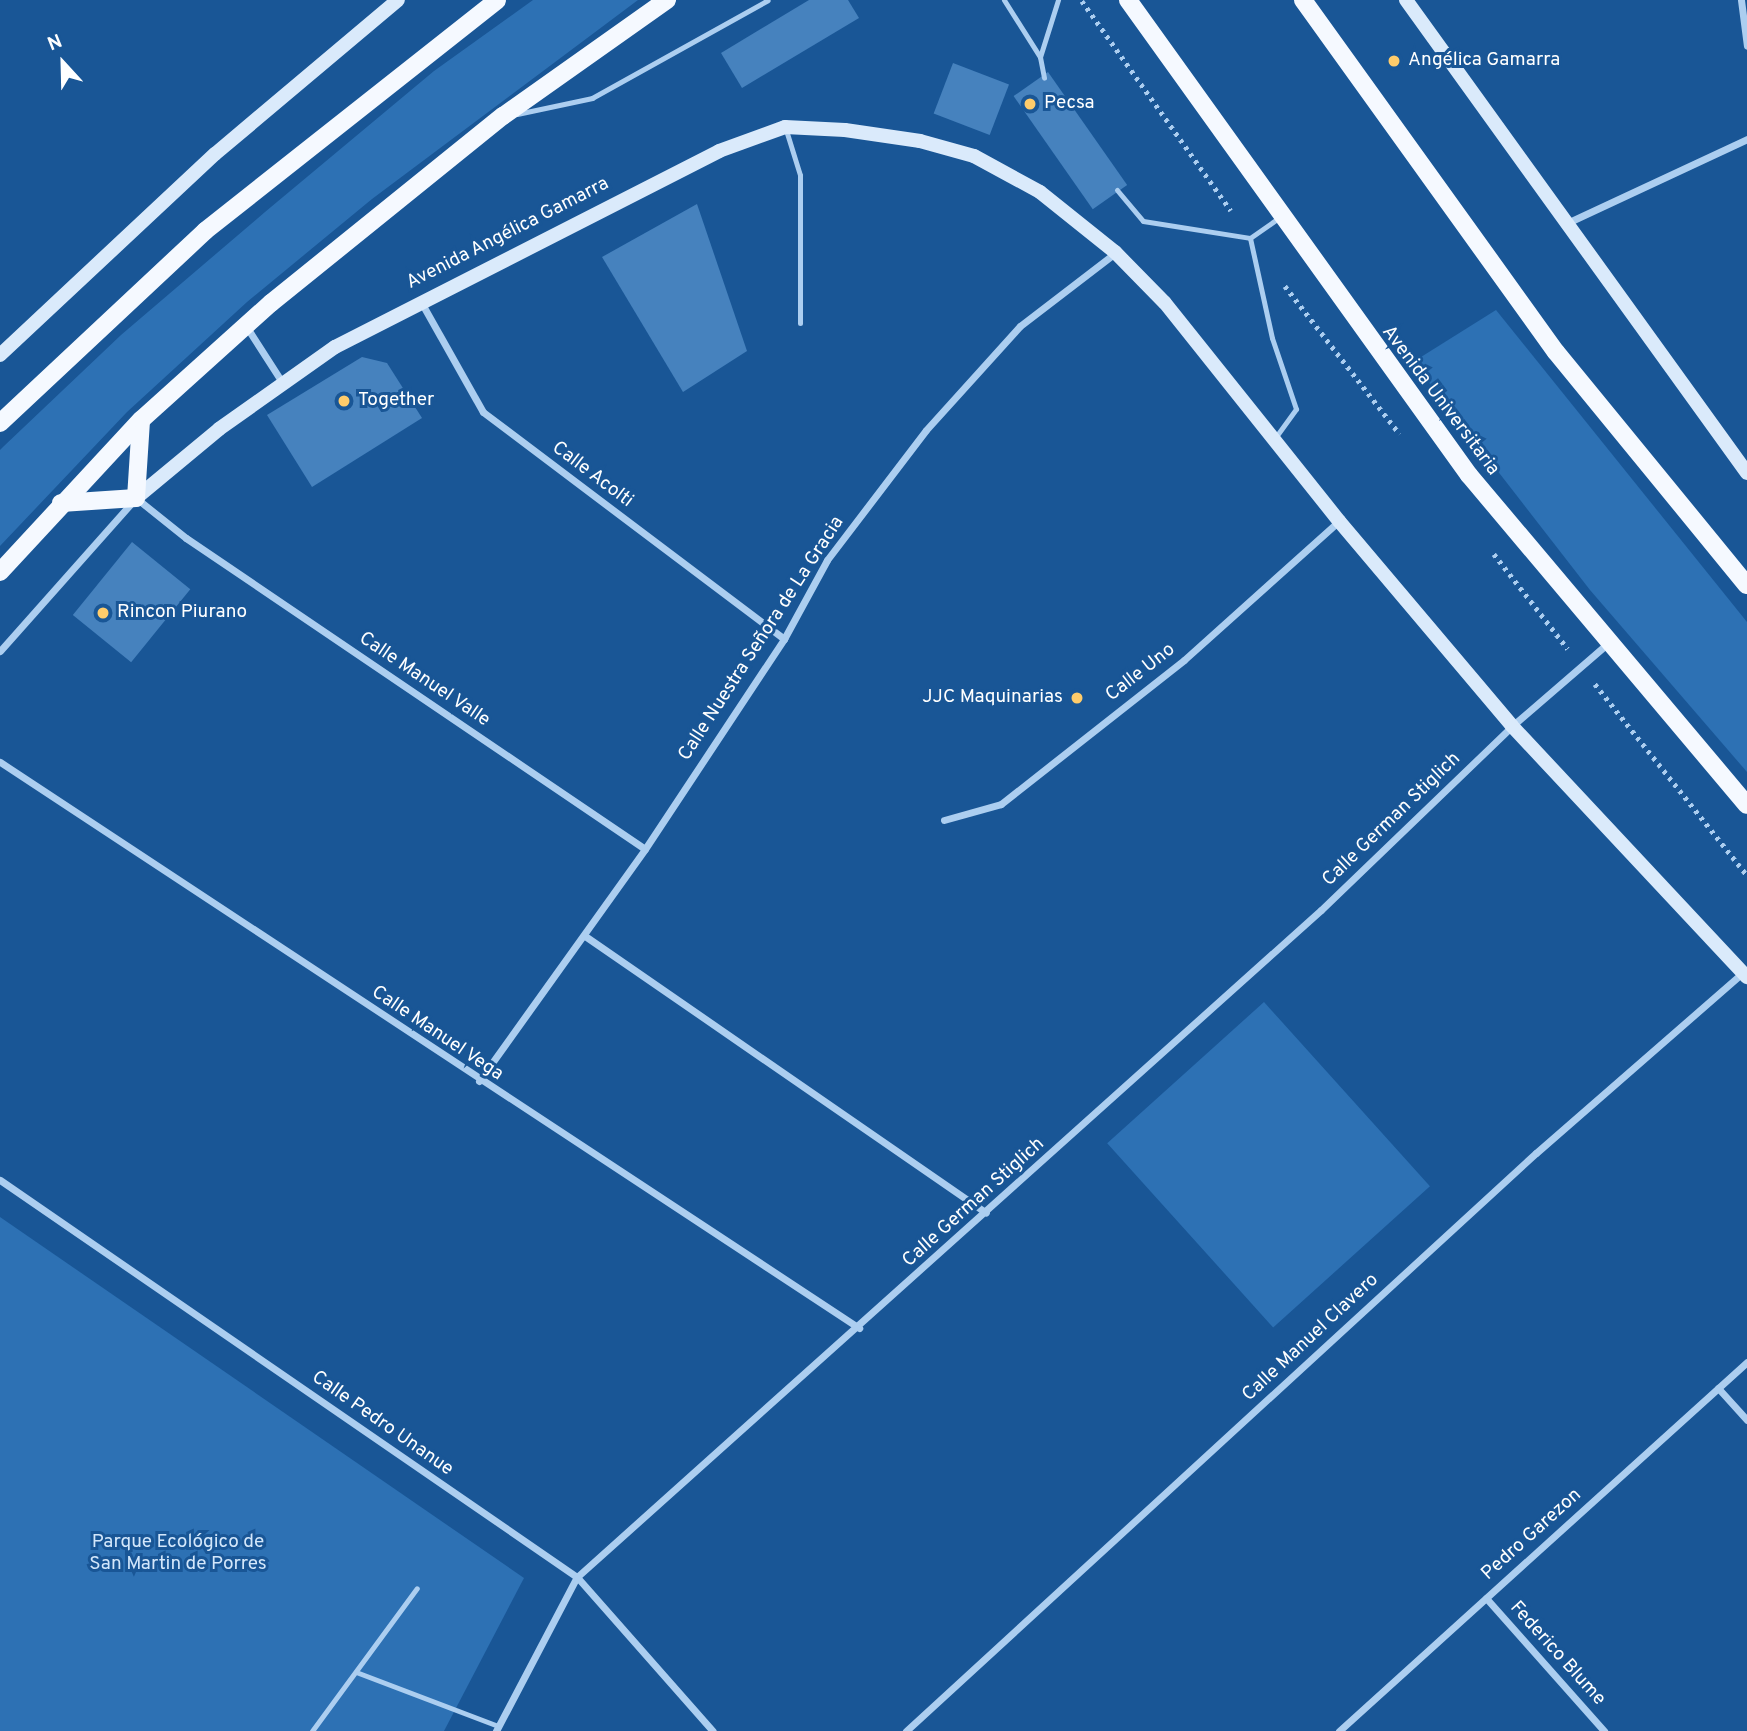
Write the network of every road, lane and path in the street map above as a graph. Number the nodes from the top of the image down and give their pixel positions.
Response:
1 (398, 0) edge
2 (497, 0) edge
3 (667, 0) edge
4 (768, 0) edge
5 (1004, 0) edge
6 (1058, 0) edge
7 (1128, 0) edge
8 (1303, 0) edge
9 (1741, 0) edge
10 (1409, 1) edge
11 (1747, 46) edge
12 (1040, 57) junction
13 (1044, 78) dead end
14 (503, 117) junction
15 (785, 127) junction
16 (1747, 139) edge
17 (1116, 190) dead end
18 (1280, 217) junction
19 (1564, 224) junction
20 (1250, 238) junction
21 (1115, 252) junction
22 (421, 302) junction
23 (800, 323) dead end
24 (246, 326) junction
25 (0, 355) edge
26 (282, 382) junction
27 (141, 420) junction
28 (0, 423) edge
29 (1274, 439) junction
30 (1747, 473) edge
31 (136, 498) junction
32 (61, 503) junction
33 (1339, 521) junction
34 (0, 572) edge
35 (1747, 585) edge
36 (784, 639) junction
37 (1608, 643) junction
38 (0, 650) edge
39 (1512, 726) junction
40 (0, 762) edge
41 (1747, 805) edge
42 (944, 820) dead end
43 (645, 849) junction
44 (585, 936) junction
45 (1745, 975) edge
46 (479, 1081) junction
47 (0, 1180) edge
48 (986, 1213) junction
49 (859, 1328) junction
50 (1747, 1362) edge
51 (1717, 1388) junction
52 (1747, 1420) edge
53 (576, 1577) junction
54 (417, 1588) dead end
55 (1486, 1598) junction
56 (356, 1672) junction
57 (497, 1728) edge
58 (312, 1731) edge
59 (713, 1731) edge
60 (906, 1731) edge
61 (1339, 1731) edge
62 (1605, 1731) edge

1 - 25 street
2 - 28 main road
3 - 14 main road
4 - 14 lane
5 - 12 lane
6 - 12 lane
7 - 18 main road, Avenida Universitaria
8 - 35 main road
9 - 11 street
10 - 19 street
12 - 13 lane
14 - 24 main road
15 - 21 street, Avenida Angélica Gamarra
15 - 22 street, Avenida Angélica Gamarra
15 - 23 lane
16 - 19 street
17 - 20 lane
18 - 20 lane
18 - 37 main road, Avenida Universitaria
19 - 30 street
20 - 29 lane
21 - 29 street
21 - 36 street, Calle Nuestra Señora de La Gracia
22 - 26 street, Avenida Angélica Gamarra
22 - 36 street, Calle Acolti
24 - 26 street
24 - 27 main road
26 - 31 street, Avenida Angélica Gamarra
27 - 31 main road
27 - 32 main road
29 - 33 street
31 - 32 main road
31 - 38 street, Avenida Angélica Gamarra
31 - 43 street, Calle Manuel Valle
32 - 34 main road
33 - 39 street
33 - 42 street, Calle Uno
36 - 43 street, Calle Nuestra Señora de La Gracia
37 - 39 street, Calle German Stiglich
37 - 41 main road, Avenida Universitaria
39 - 45 street
39 - 48 street, Calle German Stiglich
40 - 46 street, Calle Manuel Vega
43 - 44 street, Calle Nuestra Señora de La Gracia
44 - 46 street, Calle Nuestra Señora de La Gracia
44 - 48 street
45 - 60 street, Calle Manuel Clavero
46 - 49 street, Calle Manuel Vega
47 - 53 street, Calle Pedro Unanue
48 - 49 street, Calle German Stiglich
49 - 53 street, Calle German Stiglich
50 - 51 street, Pedro Garezon
51 - 52 street
51 - 55 street, Pedro Garezon
53 - 57 street, Calle German Stiglich
53 - 59 street, Calle Pedro Unanue
54 - 56 lane
55 - 61 street, Pedro Garezon
55 - 62 street, Federico Blume
56 - 57 lane
56 - 58 lane

